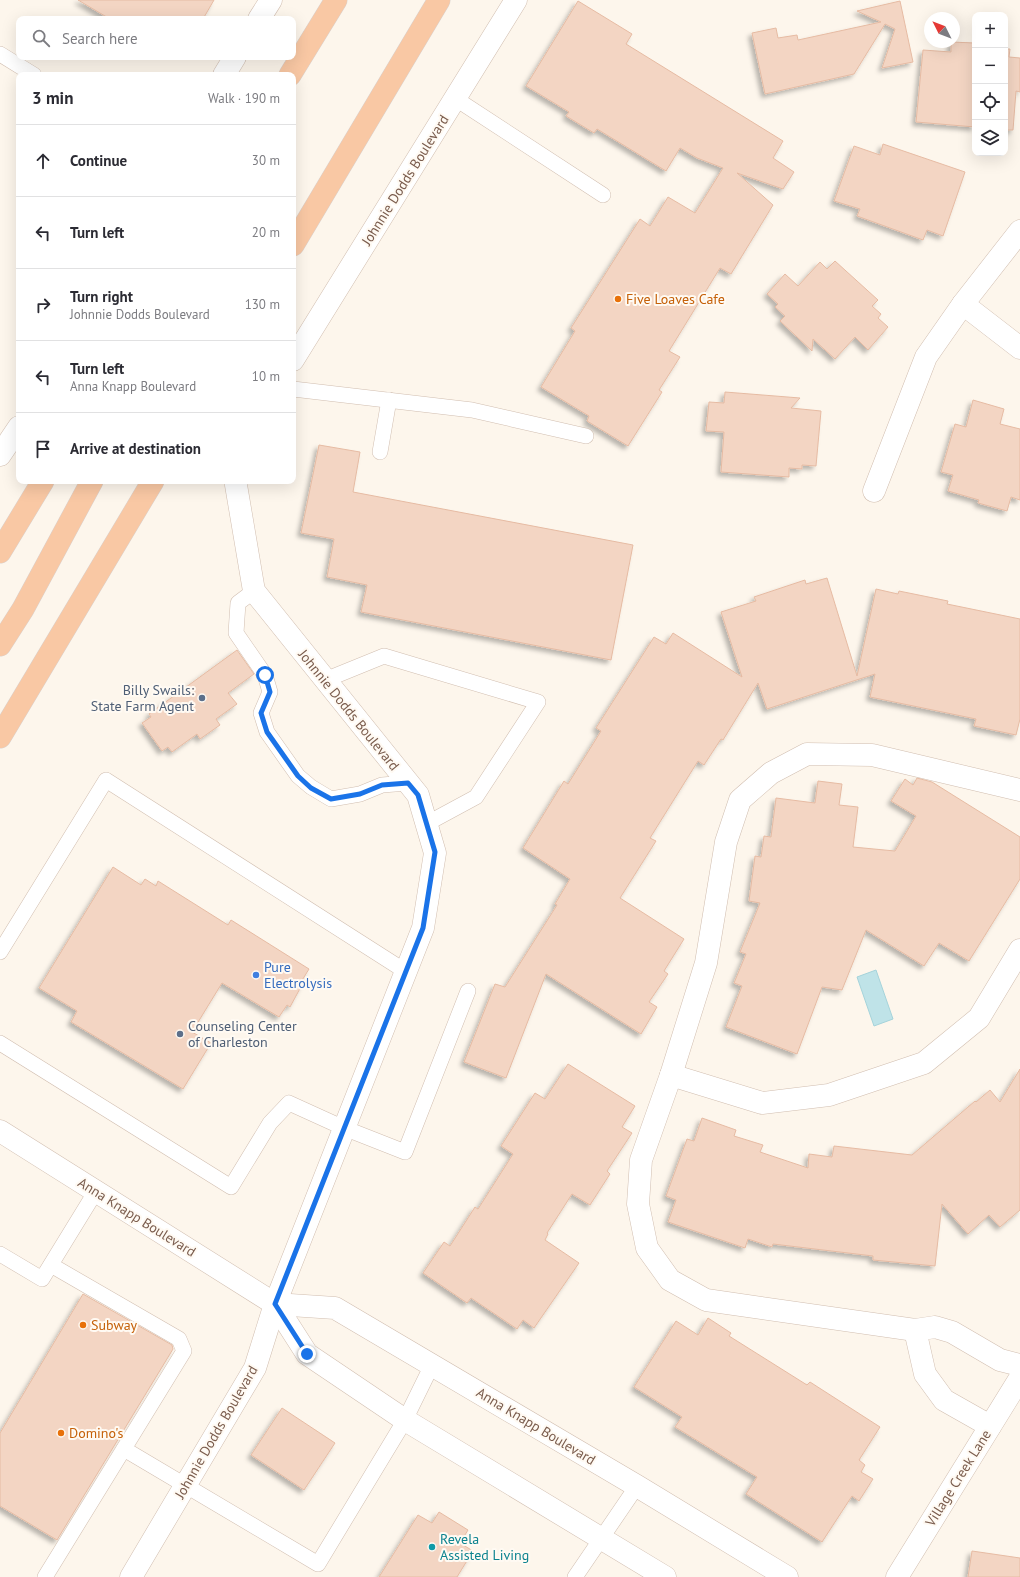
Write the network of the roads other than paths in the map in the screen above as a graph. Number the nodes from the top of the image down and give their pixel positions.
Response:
1 (271, 0) edge
2 (336, 0) edge
3 (439, 0) edge
4 (516, 0) edge
5 (261, 16) edge
6 (0, 54) edge
7 (234, 60) edge
8 (29, 72) edge
9 (226, 72) edge
10 (292, 72) edge
11 (456, 99) junction
12 (603, 195) dead end
13 (1020, 231) edge
14 (296, 240) edge
15 (963, 304) junction
16 (1020, 348) edge
17 (296, 355) edge
18 (296, 389) edge
19 (389, 400) junction
20 (16, 432) edge
21 (586, 436) dead end
22 (380, 452) dead end
23 (0, 455) edge
24 (41, 484) edge
25 (90, 484) edge
26 (151, 484) edge
27 (236, 484) edge
28 (874, 491) dead end
29 (0, 552) edge
30 (254, 591) junction
31 (0, 645) edge
32 (325, 680) junction
33 (0, 737) edge
34 (408, 783) junction
35 (1020, 790) edge
36 (426, 824) junction
37 (1020, 950) edge
38 (0, 952) edge
39 (405, 971) junction
40 (468, 991) dead end
41 (0, 1043) edge
42 (671, 1075) junction
43 (344, 1128) junction
44 (0, 1131) edge
45 (96, 1191) junction
46 (0, 1254) edge
47 (51, 1265) junction
48 (275, 1304) junction
49 (914, 1330) junction
50 (432, 1365) junction
51 (1020, 1365) edge
52 (1020, 1378) edge
53 (405, 1420) junction
54 (990, 1426) junction
55 (124, 1449) junction
56 (186, 1486) junction
57 (637, 1486) junction
58 (601, 1539) junction
59 (45, 1577) edge
60 (131, 1577) edge
61 (575, 1577) edge
62 (665, 1577) edge
63 (787, 1577) edge
64 (896, 1577) edge

1 - 5 street
2 - 10 highway
3 - 14 highway
4 - 11 street, Johnnie Dodds Boulevard
6 - 8 lane
7 - 9 street
11 - 12 lane
11 - 17 street, Johnnie Dodds Boulevard
13 - 15 street
15 - 16 street
15 - 28 street
18 - 19 lane
19 - 21 lane
19 - 22 lane
20 - 23 street
24 - 29 highway
25 - 31 highway
26 - 33 highway
27 - 30 street, Johnnie Dodds Boulevard
30 - 32 street, Johnnie Dodds Boulevard
30 - 34 lane
32 - 34 street, Johnnie Dodds Boulevard
32 - 36 lane
34 - 36 street, Johnnie Dodds Boulevard
35 - 42 street
36 - 39 street, Johnnie Dodds Boulevard
37 - 42 street
38 - 39 lane
39 - 43 street, Johnnie Dodds Boulevard
40 - 43 lane
41 - 43 lane
42 - 49 street
43 - 48 street, Johnnie Dodds Boulevard
44 - 45 street, Anna Knapp Boulevard
45 - 47 lane
45 - 48 street, Anna Knapp Boulevard
46 - 47 lane
47 - 55 lane
48 - 50 street, Anna Knapp Boulevard
48 - 53 street, Anna Knapp Boulevard
48 - 56 street, Johnnie Dodds Boulevard
49 - 51 street
49 - 54 street
50 - 53 lane
50 - 57 street, Anna Knapp Boulevard
52 - 54 street, Village Creek Lane
53 - 56 lane
53 - 58 street, Anna Knapp Boulevard
54 - 64 street, Village Creek Lane
55 - 56 lane
55 - 59 lane
56 - 60 street, Johnnie Dodds Boulevard
57 - 58 lane
57 - 63 street, Anna Knapp Boulevard
58 - 61 lane
58 - 62 street, Anna Knapp Boulevard

